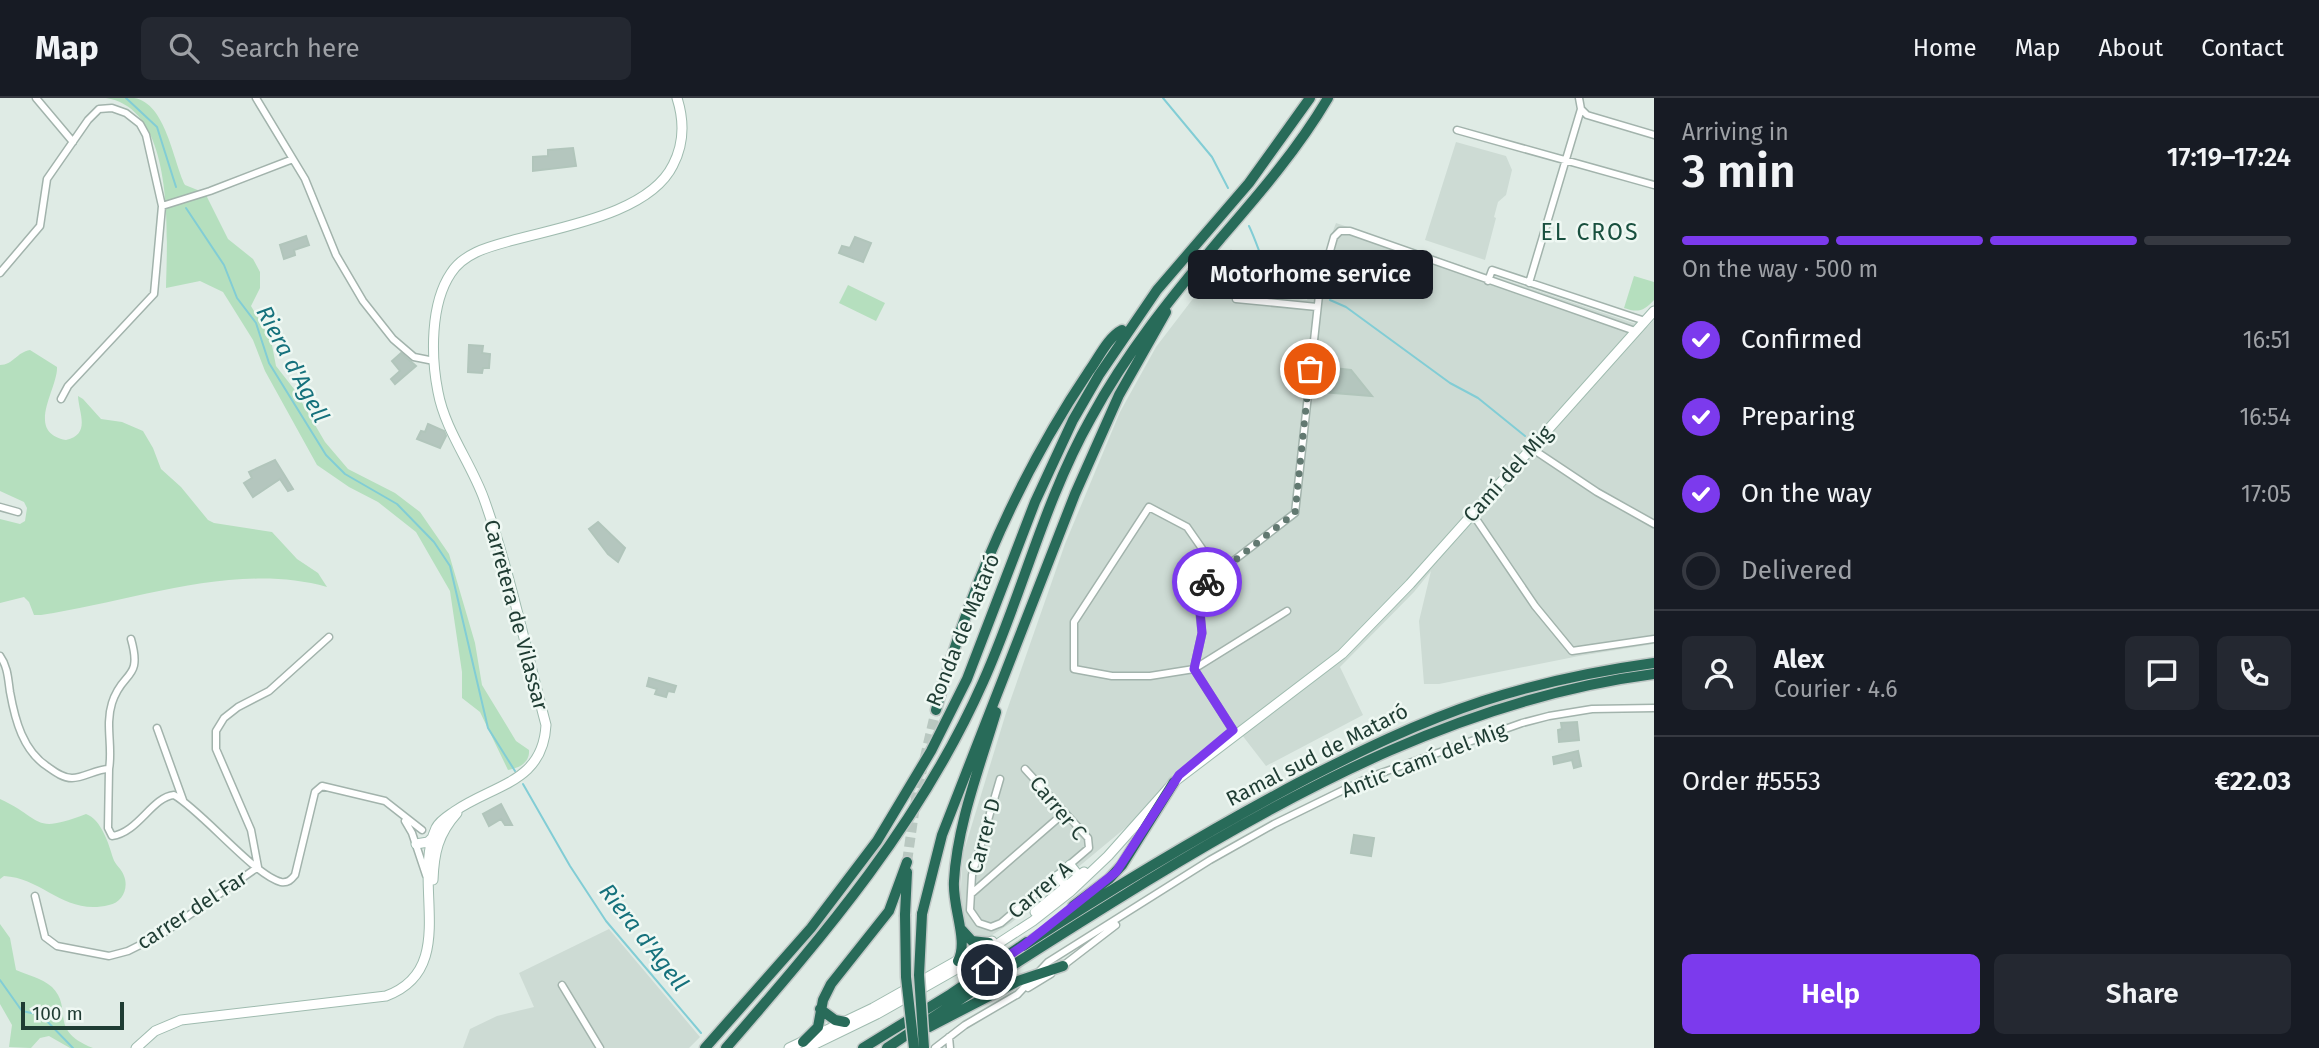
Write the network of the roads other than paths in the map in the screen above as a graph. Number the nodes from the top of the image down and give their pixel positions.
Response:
1 (36, 98) edge
2 (256, 98) edge
3 (677, 98) edge
4 (1310, 98) edge
5 (1328, 98) edge
6 (1579, 98) edge
7 (1581, 109) junction
8 (1457, 130) dead end
9 (1654, 135) edge
10 (73, 142) junction
11 (293, 159) junction
12 (1564, 160) junction
13 (1654, 185) edge
14 (162, 206) junction
15 (0, 273) edge
16 (1488, 281) junction
17 (1529, 283) junction
18 (1236, 299) dead end
19 (1168, 303) junction
20 (1317, 307) junction
21 (1654, 311) edge
22 (1645, 321) junction
23 (1128, 328) junction
24 (1635, 331) junction
25 (434, 361) junction
26 (61, 399) dead end
27 (1531, 448) junction
28 (0, 507) edge
29 (18, 512) dead end
30 (1472, 513) junction
31 (1654, 524) edge
32 (1219, 573) junction
33 (1287, 611) dead end
34 (1360, 635) junction
35 (329, 637) dead end
36 (131, 639) dead end
37 (1654, 639) edge
38 (0, 656) edge
39 (1654, 663) edge
40 (1194, 669) junction
41 (1005, 672) junction
42 (1654, 674) edge
43 (1289, 695) junction
44 (1654, 708) edge
45 (936, 710) tunnel mouth
46 (157, 728) dead end
47 (1233, 730) junction
48 (1209, 751) junction
49 (109, 769) junction
50 (1025, 769) dead end
51 (1000, 779) dead end
52 (1174, 782) junction
53 (183, 800) junction
54 (470, 801) junction
55 (1064, 813) junction
56 (402, 816) junction
57 (454, 817) junction
58 (430, 831) junction
59 (415, 840) junction
60 (1089, 848) joint
61 (1115, 848) junction
62 (1070, 866) junction
63 (258, 867) junction
64 (1058, 876) junction
65 (1079, 876) junction
66 (430, 879) junction
67 (971, 881) junction
68 (979, 886) junction
69 (1067, 887) junction
70 (971, 894) junction
71 (35, 896) dead end
72 (1139, 907) junction
73 (958, 923) junction
74 (1023, 928) junction
75 (989, 943) junction
76 (1023, 946) junction
77 (958, 961) junction
78 (1063, 966) junction
79 (1035, 975) junction
80 (562, 985) dead end
81 (1017, 995) junction
82 (821, 1009) junction
83 (845, 1022) junction
84 (949, 1037) junction
85 (805, 1045) edge
86 (890, 1047) edge
87 (136, 1048) edge
88 (600, 1048) edge
89 (705, 1048) edge
90 (726, 1048) edge
91 (789, 1048) edge
92 (863, 1048) edge
93 (914, 1048) edge
94 (924, 1048) edge
95 (935, 1048) edge
96 (950, 1048) edge

1 - 10 street
2 - 11 street
3 - 25 street, Carretera de Vilassar
4 - 23 highway, Ronda de Mataró
5 - 19 highway, Ronda de Mataró
6 - 7 street
7 - 9 street
7 - 12 street
8 - 12 street
10 - 14 street
10 - 15 street
11 - 14 street
11 - 25 street
12 - 13 street
12 - 17 street
14 - 26 street
16 - 17 street
16 - 20 street
16 - 24 street
17 - 22 street
18 - 20 street
19 - 41 highway
19 - 90 highway, Ronda de Mataró
20 - 32 street
21 - 22 street, Camí del Mig
22 - 24 street, Camí del Mig
23 - 45 highway
23 - 89 highway, Ronda de Mataró
24 - 27 street, Camí del Mig
25 - 54 street, Carretera de Vilassar
27 - 30 street, Camí del Mig
27 - 31 street
28 - 29 street
30 - 34 street, Camí del Mig
30 - 37 street
32 - 40 street
32 - 40 street
33 - 40 street
34 - 43 street, Camí del Mig
34 - 47 street, Camí del Mig
35 - 63 street
36 - 49 street
38 - 49 street
39 - 76 highway, Ramal sud de Mataró
40 - 47 street
41 - 73 highway
41 - 94 highway, bridge
42 - 86 highway
43 - 47 street, Camí del Mig
43 - 48 street, Camí del Mig
44 - 72 street, Antic Camí del Mig
46 - 53 street
47 - 48 street, Camí del Mig
48 - 52 street, Camí del Mig
48 - 65 street, Camí del Mig
49 - 53 street
50 - 55 street, Carrer C
51 - 67 street, Carrer D
52 - 61 street, Camí del Mig
52 - 76 highway
53 - 63 street
54 - 57 street
54 - 58 street, Carretera de Vilassar
55 - 60 street, Carrer C
55 - 68 street
56 - 58 street
56 - 59 street
56 - 63 street
57 - 58 street
57 - 66 street
58 - 59 street
58 - 59 street
58 - 66 street
59 - 66 street
60 - 62 street, Carrer A
61 - 65 street, Camí del Mig
61 - 74 street, Camí del Mig
62 - 64 street, Carrer A
62 - 65 street
63 - 71 street, carrer del Far
64 - 69 street
64 - 70 street, Carrer A
65 - 69 street, Camí del Mig
66 - 87 street
67 - 68 street
67 - 70 street, Carrer D
68 - 70 street
69 - 74 street, Camí del Mig
69 - 75 street, Camí del Mig
72 - 78 street, Antic Camí del Mig
72 - 79 street, Antic Camí del Mig
73 - 75 highway
73 - 77 highway
74 - 85 street, Camí del Mig
75 - 77 street, Camí del Mig
76 - 92 highway
77 - 83 street, Camí del Mig
78 - 79 highway
78 - 81 street, Antic Camí del Mig
79 - 81 street, Antic Camí del Mig
79 - 86 highway
80 - 88 street
81 - 84 street, Antic Camí del Mig
82 - 83 highway
82 - 85 highway
82 - 93 highway, bridge
83 - 85 street, Camí del Mig
84 - 95 street, Antic Camí del Mig
84 - 96 street
85 - 91 street, Camí del Mig

